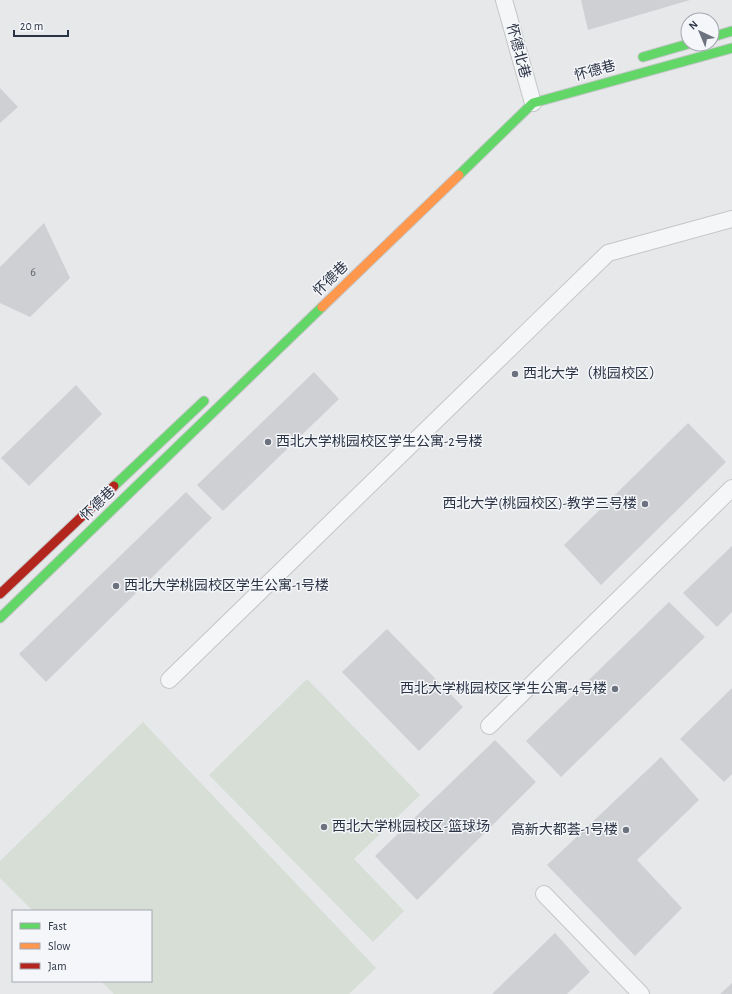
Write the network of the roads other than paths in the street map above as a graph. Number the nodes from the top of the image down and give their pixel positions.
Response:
1 (504, 0) edge
2 (732, 31) edge
3 (720, 35) edge
4 (680, 46) edge
5 (732, 48) edge
6 (636, 59) dead end
7 (530, 95) junction
8 (732, 219) edge
9 (208, 396) dead end
10 (732, 488) edge
11 (0, 594) edge
12 (0, 618) edge
13 (169, 680) dead end
14 (489, 726) dead end
15 (544, 894) dead end
16 (641, 994) edge

1 - 7 street, 怀德北巷
2 - 3 street
4 - 6 street
5 - 7 street, 怀德巷
7 - 12 street, 怀德巷
8 - 13 street
9 - 11 street, 怀德巷
10 - 14 street
15 - 16 street

